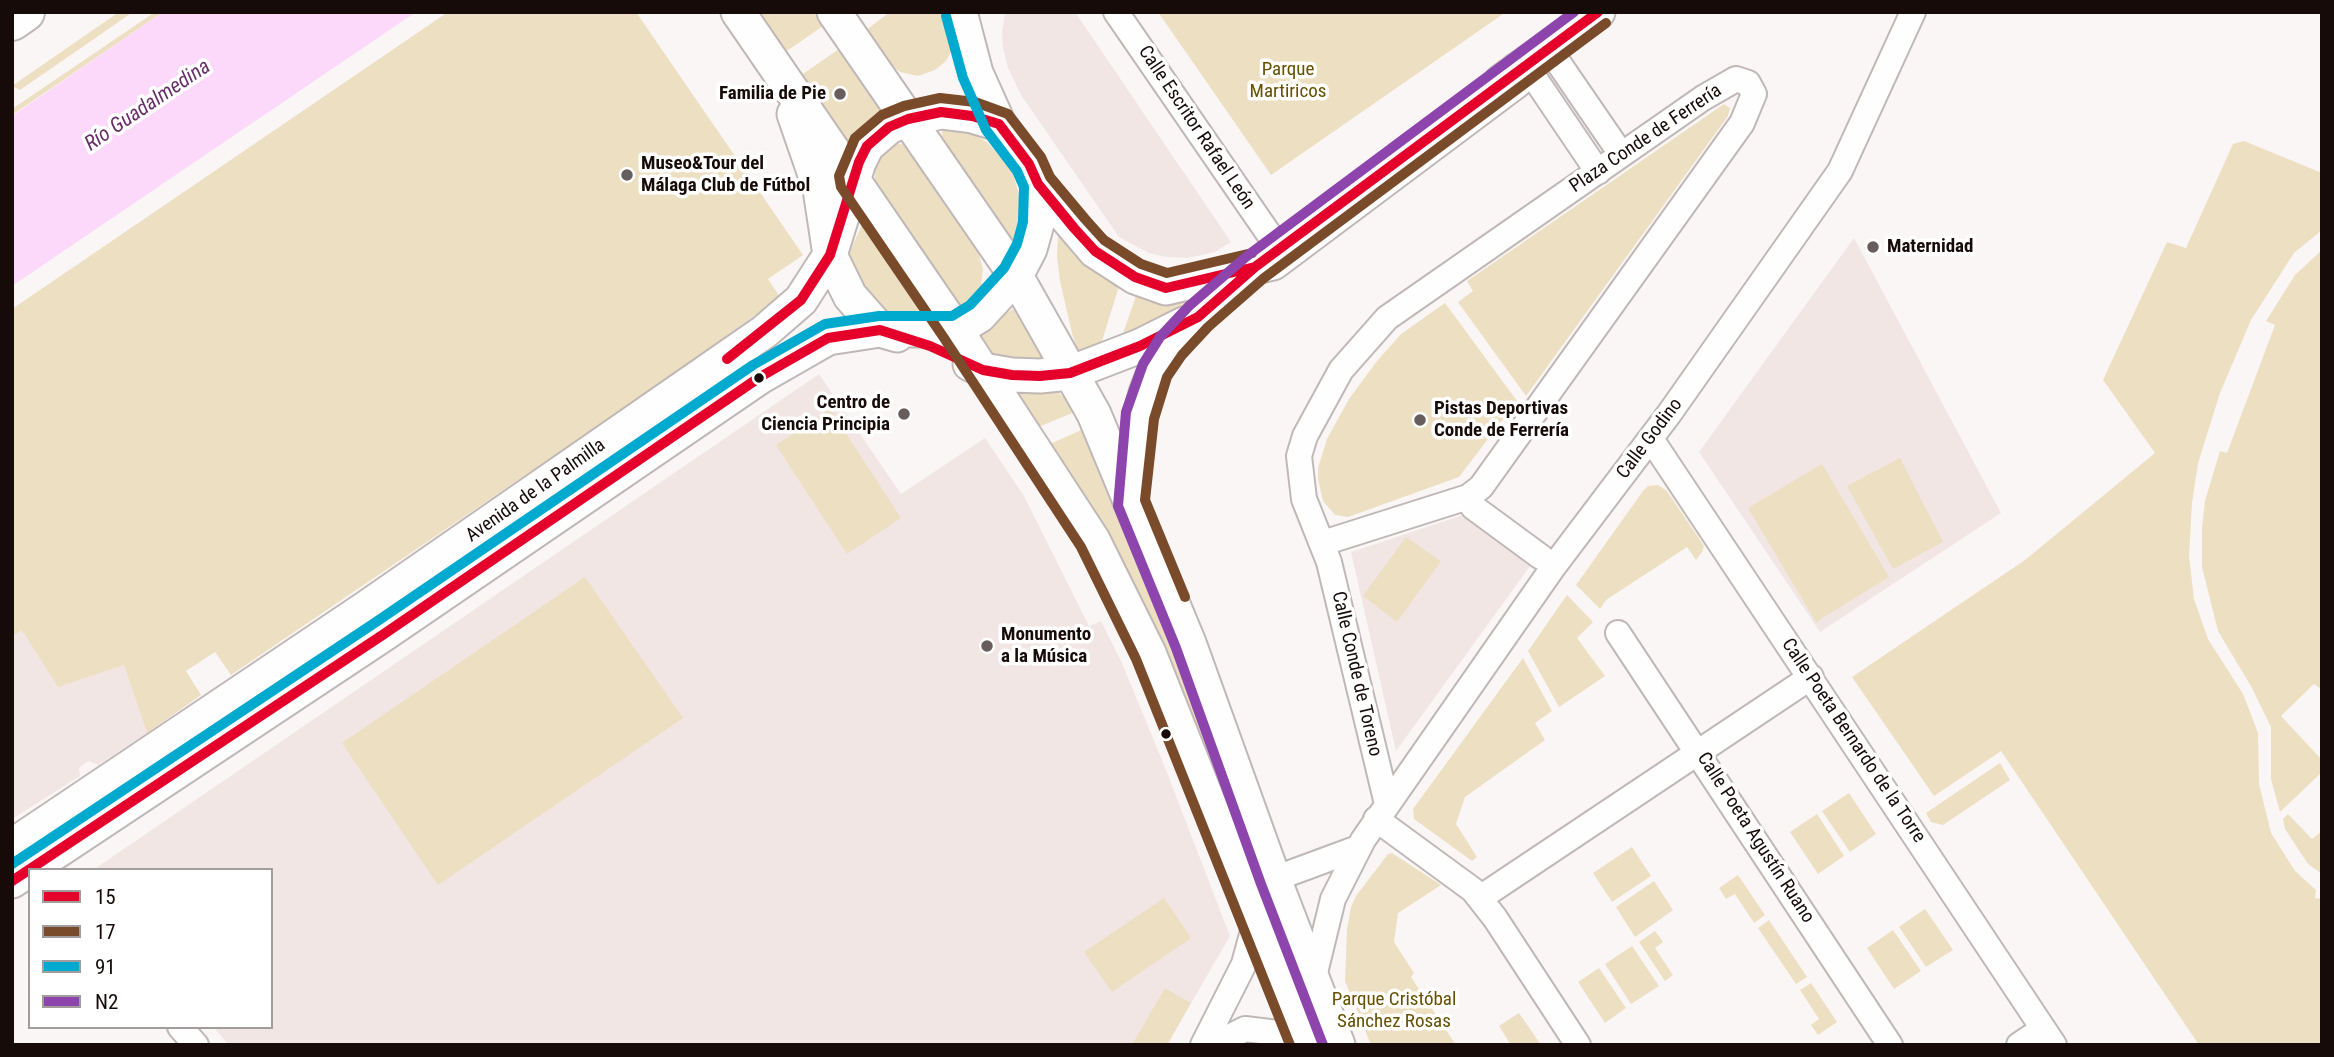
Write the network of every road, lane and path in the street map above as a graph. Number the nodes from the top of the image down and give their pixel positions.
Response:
1 (25, 12) edge
2 (738, 12) edge
3 (834, 12) edge
4 (960, 12) edge
5 (1116, 12) edge
6 (1598, 12) edge
7 (1913, 12) edge
8 (12, 21) edge
9 (1531, 61) junction
10 (782, 76) junction
11 (908, 119) junction
12 (999, 124) junction
13 (1622, 154) junction
14 (1598, 172) junction
15 (853, 179) junction
16 (1038, 184) junction
17 (830, 255) junction
18 (1265, 255) junction
19 (1016, 276) junction
20 (1198, 317) junction
21 (880, 330) junction
22 (956, 330) junction
23 (983, 370) junction
24 (1070, 373) junction
25 (1651, 439) junction
26 (1131, 502) junction
27 (1473, 507) dead end
28 (1323, 543) junction
29 (1541, 557) dead end
30 (1618, 633) dead end
31 (1811, 677) junction
32 (1699, 754) junction
33 (1382, 812) junction
34 (1358, 848) junction
35 (24, 863) edge
36 (1274, 879) junction
37 (1480, 898) junction
38 (1256, 919) junction
39 (1313, 981) junction
40 (2048, 1037) edge
41 (1304, 1041) edge
42 (1203, 1045) edge
43 (1214, 1045) edge
44 (1338, 1045) edge
45 (1578, 1045) edge
46 (1890, 1045) edge
47 (2019, 1045) edge

1 - 8 main road
2 - 10 main road
3 - 11 main road
4 - 12 main road
5 - 18 street, Calle Escritor Rafael León
6 - 9 main road
7 - 25 street, Calle Godino
9 - 13 street
9 - 14 street
9 - 18 main road
10 - 15 main road
10 - 17 main road
11 - 12 main road, Avenida de la Palmilla
11 - 15 main road, Avenida de la Palmilla
11 - 19 main road
12 - 16 main road
13 - 14 street, Plaza Conde de Ferrería
13 - 28 street, Plaza Conde de Ferrería
14 - 28 street, Plaza Conde de Ferrería
15 - 17 main road, Avenida de la Palmilla
15 - 22 main road
16 - 18 main road
16 - 19 main road
17 - 21 main road
17 - 35 main road, Avenida de la Palmilla
18 - 20 main road
19 - 22 main road
19 - 24 main road
20 - 24 main road
20 - 26 main road
21 - 22 main road, Avenida de la Palmilla
21 - 23 main road
21 - 35 main road, Avenida de la Palmilla
22 - 23 main road
23 - 24 main road
23 - 38 main road
24 - 26 main road
25 - 31 street, Calle Poeta Bernardo de la Torre
25 - 33 street, Calle Godino
26 - 36 main road
27 - 29 street
28 - 33 street, Calle Conde de Toreno
30 - 32 street, Calle Poeta Agustín Ruano
31 - 32 street
31 - 40 street, Calle Poeta Bernardo de la Torre
32 - 37 street
32 - 46 street, Calle Poeta Agustín Ruano
33 - 34 street, Calle Godino
33 - 37 street
34 - 36 street
34 - 39 street, Calle Godino
36 - 38 street
36 - 39 main road
37 - 45 street
38 - 41 main road
38 - 42 street
39 - 44 main road
40 - 47 street
41 - 43 street

